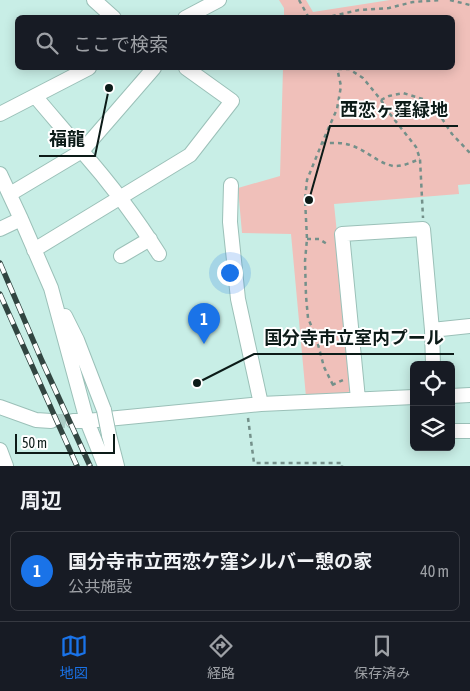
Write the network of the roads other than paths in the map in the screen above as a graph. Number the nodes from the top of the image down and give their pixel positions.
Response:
1 (94, 0) edge
2 (211, 2) edge
3 (111, 15) edge
4 (190, 15) edge
5 (86, 70) edge
6 (152, 70) edge
7 (189, 70) edge
8 (35, 96) junction
9 (0, 114) edge
10 (82, 151) junction
11 (0, 174) edge
12 (231, 185) dead end
13 (10, 194) junction
14 (119, 198) junction
15 (21, 219) junction
16 (0, 229) edge
17 (150, 239) junction
18 (34, 250) junction
19 (159, 254) dead end
20 (121, 256) dead end
21 (52, 294) junction
22 (470, 326) edge
23 (432, 330) junction
24 (433, 361) edge
25 (470, 395) edge
26 (455, 396) edge
27 (410, 397) edge
28 (358, 399) junction
29 (261, 404) junction
30 (0, 407) edge
31 (51, 421) tunnel mouth
32 (80, 421) junction
33 (455, 431) edge
34 (470, 431) edge
35 (0, 450) edge
36 (6, 466) edge
37 (104, 466) edge
38 (117, 466) edge

1 - 3 street
2 - 4 street
5 - 8 street
6 - 10 street
7 - 14 street
8 - 9 street
8 - 10 street
10 - 13 street
10 - 14 street
11 - 13 street
12 - 29 street
13 - 15 street
14 - 17 street
14 - 18 street
15 - 16 street
15 - 18 street
17 - 19 street
17 - 20 street
18 - 21 street
21 - 32 street
21 - 38 street, bridge
22 - 23 street
23 - 24 street
23 - 28 street
25 - 26 street
27 - 28 street
28 - 29 street
29 - 32 street
30 - 31 street
32 - 37 street
33 - 34 street
35 - 36 street

